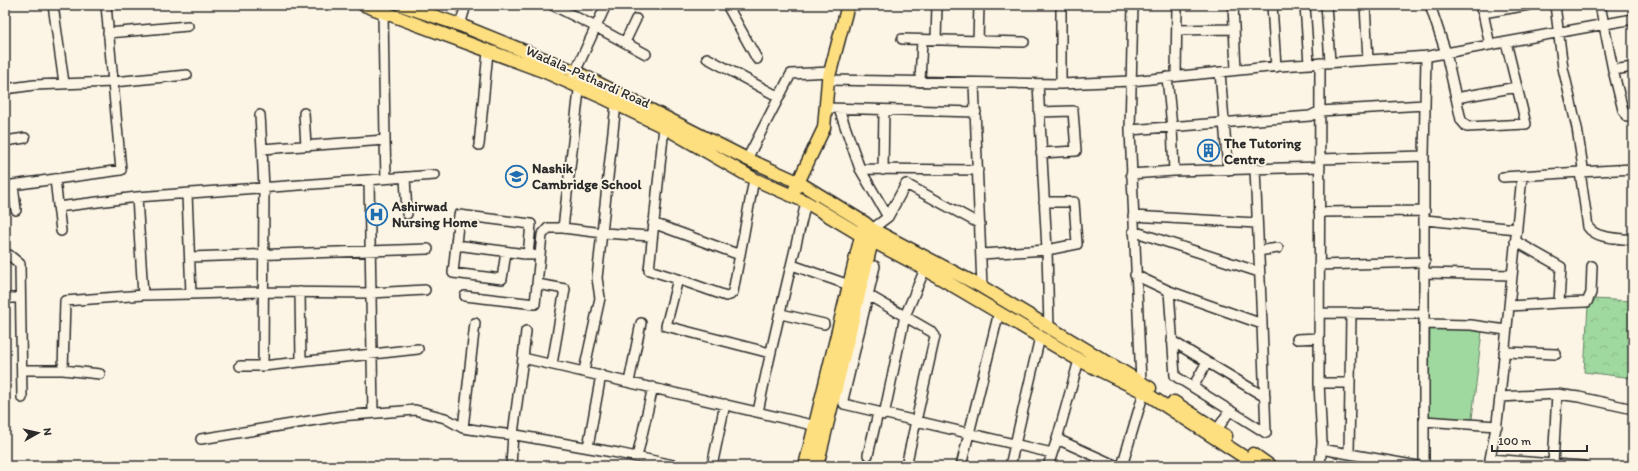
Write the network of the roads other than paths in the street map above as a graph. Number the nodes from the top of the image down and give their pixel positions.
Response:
1 (54, 5) edge
2 (106, 5) edge
3 (364, 5) edge
4 (402, 5) edge
5 (466, 5) edge
6 (552, 5) edge
7 (606, 5) edge
8 (727, 5) edge
9 (848, 5) edge
10 (937, 5) edge
11 (979, 5) edge
12 (1061, 5) edge
13 (1133, 5) edge
14 (1178, 5) edge
15 (1233, 5) edge
16 (1272, 5) edge
17 (1305, 5) edge
18 (1326, 5) edge
19 (1365, 5) edge
20 (1430, 5) edge
21 (1529, 5) edge
22 (1555, 5) edge
23 (1600, 5) edge
24 (1481, 9) edge
25 (383, 12) junction
26 (1633, 19) edge
27 (636, 20) dead end
28 (1603, 24) junction
29 (460, 25) junction
30 (188, 26) dead end
31 (596, 26) junction
32 (1234, 29) junction
33 (1177, 30) junction
34 (1559, 32) junction
35 (108, 33) junction
36 (902, 39) dead end
37 (922, 40) junction
38 (936, 40) junction
39 (978, 41) junction
40 (625, 42) junction
41 (1024, 42) dead end
42 (1506, 42) junction
43 (1490, 45) junction
44 (488, 52) junction
45 (1446, 53) junction
46 (646, 54) dead end
47 (1426, 56) junction
48 (707, 58) dead end
49 (757, 59) dead end
50 (1368, 60) junction
51 (1330, 62) junction
52 (1320, 63) junction
53 (1309, 64) junction
54 (1276, 67) junction
55 (1633, 67) edge
56 (1236, 70) junction
57 (1613, 70) junction
58 (1220, 72) junction
59 (579, 74) junction
60 (187, 75) dead end
61 (829, 76) junction
62 (1171, 77) junction
63 (1131, 81) junction
64 (112, 82) junction
65 (920, 82) junction
66 (64, 83) junction
67 (974, 83) junction
68 (1038, 84) junction
69 (1061, 84) junction
70 (574, 85) junction
71 (1517, 87) junction
72 (5, 89) edge
73 (779, 97) junction
74 (1456, 98) junction
75 (616, 104) junction
76 (1425, 106) junction
77 (826, 108) junction
78 (839, 109) junction
79 (884, 110) junction
80 (1320, 111) junction
81 (976, 112) junction
82 (1039, 112) junction
83 (304, 113) dead end
84 (260, 115) dead end
85 (1633, 117) edge
86 (1224, 122) junction
87 (664, 127) junction
88 (1172, 127) junction
89 (1130, 130) junction
90 (25, 138) dead end
91 (385, 140) junction
92 (5, 141) edge
93 (479, 145) dead end
94 (306, 146) junction
95 (262, 149) junction
96 (1041, 153) junction
97 (1424, 156) junction
98 (747, 159) junction
99 (1320, 163) junction
100 (860, 169) junction
101 (1255, 169) junction
102 (1633, 169) edge
103 (883, 170) junction
104 (912, 170) junction
105 (978, 170) junction
106 (1228, 170) junction
107 (1174, 171) junction
108 (1580, 172) junction
109 (1132, 174) junction
110 (435, 175) dead end
111 (1522, 176) junction
112 (405, 177) junction
113 (1503, 177) dead end
114 (386, 178) junction
115 (55, 179) junction
116 (754, 179) junction
117 (369, 180) junction
118 (798, 182) junction
119 (906, 184) junction
120 (9, 186) edge
121 (264, 188) junction
122 (187, 194) junction
123 (137, 196) junction
124 (792, 196) junction
125 (806, 202) junction
126 (1044, 202) junction
127 (58, 206) junction
128 (16, 210) dead end
129 (1319, 212) junction
130 (407, 214) dead end
131 (1425, 215) junction
132 (1133, 216) junction
133 (888, 217) junction
134 (653, 223) junction
135 (1256, 223) junction
136 (980, 224) junction
137 (564, 228) junction
138 (1516, 229) junction
139 (61, 231) dead end
140 (867, 232) junction
141 (1134, 232) junction
142 (603, 233) junction
143 (651, 236) junction
144 (1633, 240) edge
145 (1515, 241) junction
146 (456, 245) junction
147 (1278, 248) dead end
148 (428, 249) dead end
149 (1047, 250) junction
150 (370, 251) junction
151 (1258, 251) junction
152 (506, 252) junction
153 (263, 254) junction
154 (981, 254) junction
155 (5, 255) edge
156 (528, 255) junction
157 (740, 255) junction
158 (540, 256) junction
159 (190, 257) junction
160 (1425, 262) junction
161 (792, 265) junction
162 (1319, 265) junction
163 (875, 266) dead end
164 (1592, 266) dead end
165 (925, 269) junction
166 (1259, 272) junction
167 (1425, 273) junction
168 (1136, 275) junction
169 (1512, 275) junction
170 (678, 279) junction
171 (537, 284) junction
172 (849, 285) junction
173 (982, 286) junction
174 (425, 290) dead end
175 (1169, 291) junction
176 (263, 292) junction
177 (300, 292) junction
178 (371, 293) junction
179 (191, 294) junction
180 (143, 295) junction
181 (868, 295) junction
182 (465, 296) dead end
183 (5, 298) edge
184 (20, 298) junction
185 (1559, 302) junction
186 (1509, 306) junction
187 (998, 312) junction
188 (1319, 313) junction
189 (1351, 313) junction
190 (781, 314) junction
191 (905, 316) junction
192 (1424, 319) junction
193 (475, 323) dead end
194 (641, 323) dead end
195 (824, 324) dead end
196 (1262, 324) junction
197 (1049, 328) junction
198 (1506, 330) junction
199 (526, 331) dead end
200 (1040, 337) junction
201 (1319, 338) junction
202 (1296, 339) dead end
203 (1172, 341) junction
204 (418, 349) dead end
205 (1504, 352) junction
206 (770, 353) junction
207 (372, 354) junction
208 (1556, 354) dead end
209 (523, 358) junction
210 (1079, 360) junction
211 (301, 362) junction
212 (1207, 362) junction
213 (552, 364) junction
214 (240, 366) dead end
215 (263, 366) junction
216 (22, 370) junction
217 (63, 370) junction
218 (584, 371) junction
219 (100, 374) dead end
220 (601, 375) junction
221 (628, 382) junction
222 (1350, 383) junction
223 (1319, 384) junction
224 (653, 387) junction
225 (1192, 387) junction
226 (1141, 388) junction
227 (1557, 394) junction
228 (1500, 397) junction
229 (22, 398) dead end
230 (1265, 398) junction
231 (724, 404) junction
232 (1633, 409) edge
233 (1230, 410) junction
234 (758, 412) junction
235 (373, 414) junction
236 (881, 414) junction
237 (1424, 421) junction
238 (916, 422) junction
239 (1497, 426) junction
240 (820, 427) junction
241 (463, 428) junction
242 (1217, 430) junction
243 (513, 434) junction
244 (969, 434) junction
245 (201, 439) dead end
246 (1057, 439) junction
247 (1014, 445) junction
248 (588, 447) junction
249 (1321, 449) junction
250 (1052, 453) junction
251 (1349, 454) junction
252 (868, 455) dead end
253 (637, 457) junction
254 (1553, 464) junction
255 (1402, 465) edge
256 (511, 466) edge
257 (678, 466) edge
258 (712, 466) edge
259 (805, 466) edge
260 (817, 466) edge
261 (906, 466) edge
262 (961, 466) edge
263 (1010, 466) edge
264 (1048, 466) edge
265 (1117, 466) edge
266 (1122, 466) edge
267 (1258, 466) edge
268 (1270, 466) edge
269 (1320, 466) edge
270 (1418, 466) edge
271 (1424, 466) edge
272 (1584, 466) edge

1 - 66 street
2 - 35 street
3 - 25 main road, Wadala-Pathardi Road
4 - 29 main road, Wadala-Pathardi Road
5 - 29 street
6 - 31 street
7 - 31 street
8 - 49 street
9 - 61 main road
10 - 38 street
11 - 39 street
12 - 69 street
13 - 63 street
14 - 33 street
15 - 32 street
16 - 54 street
17 - 53 street
18 - 51 street
19 - 50 street
20 - 45 street
21 - 24 street
22 - 34 street
23 - 28 street
24 - 43 street
25 - 44 main road, Wadala-Pathardi Road
25 - 91 street
26 - 28 street
27 - 40 street
28 - 34 street
28 - 57 street
29 - 59 main road, Wadala-Pathardi Road
30 - 35 street
31 - 40 street
31 - 59 street
32 - 33 street
32 - 56 street
33 - 62 street
34 - 42 street
34 - 108 street
35 - 64 street
36 - 37 street
37 - 38 street
37 - 65 street
38 - 39 street
39 - 41 street
40 - 46 street
42 - 43 street
42 - 71 street
43 - 45 street
44 - 70 main road, Wadala-Pathardi Road
44 - 93 street
45 - 47 street
45 - 74 street
47 - 50 street
47 - 76 street
48 - 73 street
50 - 51 street
51 - 52 street
52 - 53 street
52 - 80 street
53 - 54 street
54 - 56 street
55 - 57 street
56 - 58 street
57 - 85 street
58 - 62 street
58 - 86 street
59 - 70 street
59 - 98 main road, Wadala-Pathardi Road
60 - 64 street
61 - 65 street
61 - 73 street
61 - 77 main road
62 - 63 street
62 - 88 street
63 - 69 street
63 - 89 street
64 - 66 street
64 - 115 street
65 - 67 street
66 - 72 street
67 - 68 street
67 - 81 street
68 - 69 street
68 - 82 street
70 - 75 main road, Wadala-Pathardi Road
70 - 137 street
71 - 74 street
71 - 74 street
73 - 98 street
75 - 87 main road, Wadala-Pathardi Road
75 - 142 street
76 - 80 street
76 - 97 street
77 - 78 street
77 - 118 main road
78 - 79 street
78 - 100 street
79 - 81 street
79 - 103 street
80 - 86 street
80 - 99 street
81 - 105 street
82 - 96 street
82 - 96 street
83 - 94 street
84 - 95 street
86 - 88 street
86 - 106 street
87 - 116 main road, Wadala-Pathardi Road
87 - 134 street
88 - 89 street
88 - 107 street
89 - 109 street
90 - 92 street
91 - 94 street
91 - 114 street
94 - 95 street
95 - 121 street
96 - 126 street
97 - 99 street
97 - 131 street
98 - 118 main road, Wadala-Pathardi Road
99 - 101 street
99 - 129 street
100 - 103 street
100 - 133 street
101 - 106 street
101 - 135 street
102 - 108 street
103 - 104 street
104 - 105 street
104 - 119 street
105 - 136 street
106 - 107 street
107 - 109 street
108 - 111 street
108 - 144 street
109 - 132 street
110 - 112 street
111 - 113 street
111 - 138 street
112 - 114 street
112 - 130 street
114 - 117 street
115 - 120 street
115 - 127 street
116 - 124 main road, Wadala-Pathardi Road
116 - 157 street
117 - 121 street
117 - 150 street
118 - 124 main road
118 - 140 main road, Wadala-Pathardi Road
119 - 133 street
119 - 136 street
120 - 128 street
121 - 122 street
121 - 153 street
122 - 123 street
122 - 159 street
123 - 127 street
123 - 180 street
124 - 125 main road, Wadala-Pathardi Road
125 - 140 main road, Wadala-Pathardi Road
125 - 161 street
126 - 149 street
126 - 149 street
127 - 139 street
129 - 131 street
129 - 162 street
131 - 138 street
131 - 160 street
132 - 135 street
132 - 141 street
133 - 140 street
134 - 143 street
134 - 157 street
135 - 151 street
136 - 154 street
137 - 142 street
137 - 158 street
138 - 145 street
140 - 165 main road
140 - 172 main road
140 - 173 main road
140 - 240 main road
141 - 166 street
141 - 168 street
142 - 143 street
142 - 218 street
143 - 170 street
145 - 169 street
145 - 185 street
146 - 152 street
146 - 152 street
146 - 156 street
147 - 151 street
148 - 150 street
149 - 154 street
149 - 197 street
150 - 153 street
150 - 178 street
151 - 166 street
152 - 156 street
153 - 159 street
153 - 176 street
154 - 173 street
155 - 184 street
156 - 158 street
157 - 170 street
158 - 171 street
159 - 179 street
160 - 162 street
160 - 167 street
161 - 172 street
161 - 190 street
162 - 188 street
163 - 181 street
164 - 185 street
165 - 187 main road
165 - 191 street
166 - 196 street
167 - 169 street
167 - 192 street
168 - 175 street
168 - 226 street
169 - 186 street
170 - 206 street
171 - 182 street
171 - 213 street
172 - 240 main road
173 - 197 main road
174 - 178 street
175 - 196 street
175 - 203 street
176 - 177 street
176 - 179 street
176 - 215 street
177 - 178 street
177 - 211 street
178 - 207 street
179 - 180 street
180 - 217 street
181 - 191 street
181 - 236 street
183 - 184 street
184 - 216 street
185 - 186 street
186 - 198 street
187 - 200 main road
187 - 244 street
188 - 189 street
188 - 201 street
189 - 192 street
189 - 222 street
190 - 195 street
190 - 206 street
191 - 236 street
191 - 238 street
192 - 198 street
192 - 237 street
193 - 241 street
194 - 221 street
196 - 230 street
197 - 226 main road
198 - 205 street
199 - 209 street
200 - 210 main road
200 - 247 street
201 - 202 street
201 - 223 street
203 - 212 street
203 - 225 street
204 - 207 street
205 - 208 street
205 - 228 street
206 - 234 street
207 - 211 street
207 - 235 street
209 - 213 street
209 - 243 street
210 - 226 main road
210 - 246 street
211 - 215 street
212 - 225 street
212 - 230 street
213 - 218 street
214 - 215 street
216 - 217 street
216 - 229 street
217 - 219 street
218 - 220 street
220 - 221 street
220 - 248 street
221 - 224 street
222 - 223 street
222 - 251 street
223 - 249 street
224 - 231 street
224 - 253 street
225 - 233 street
226 - 242 main road
226 - 266 street
226 - 267 main road
227 - 228 street
227 - 232 street
227 - 254 street
228 - 239 street
230 - 233 street
231 - 234 street
231 - 258 street
233 - 242 street
234 - 240 street
235 - 241 street
235 - 245 street
236 - 238 street
236 - 252 street
237 - 239 street
237 - 271 street
238 - 244 street
238 - 261 street
239 - 254 street
240 - 259 main road
240 - 260 main road
241 - 243 street
242 - 268 main road
243 - 248 street
243 - 256 street
244 - 247 street
244 - 262 street
246 - 250 street
246 - 265 street
247 - 250 street
247 - 263 street
248 - 253 street
249 - 251 street
249 - 269 street
250 - 264 street
251 - 255 street
253 - 257 street
254 - 272 street
255 - 270 street

